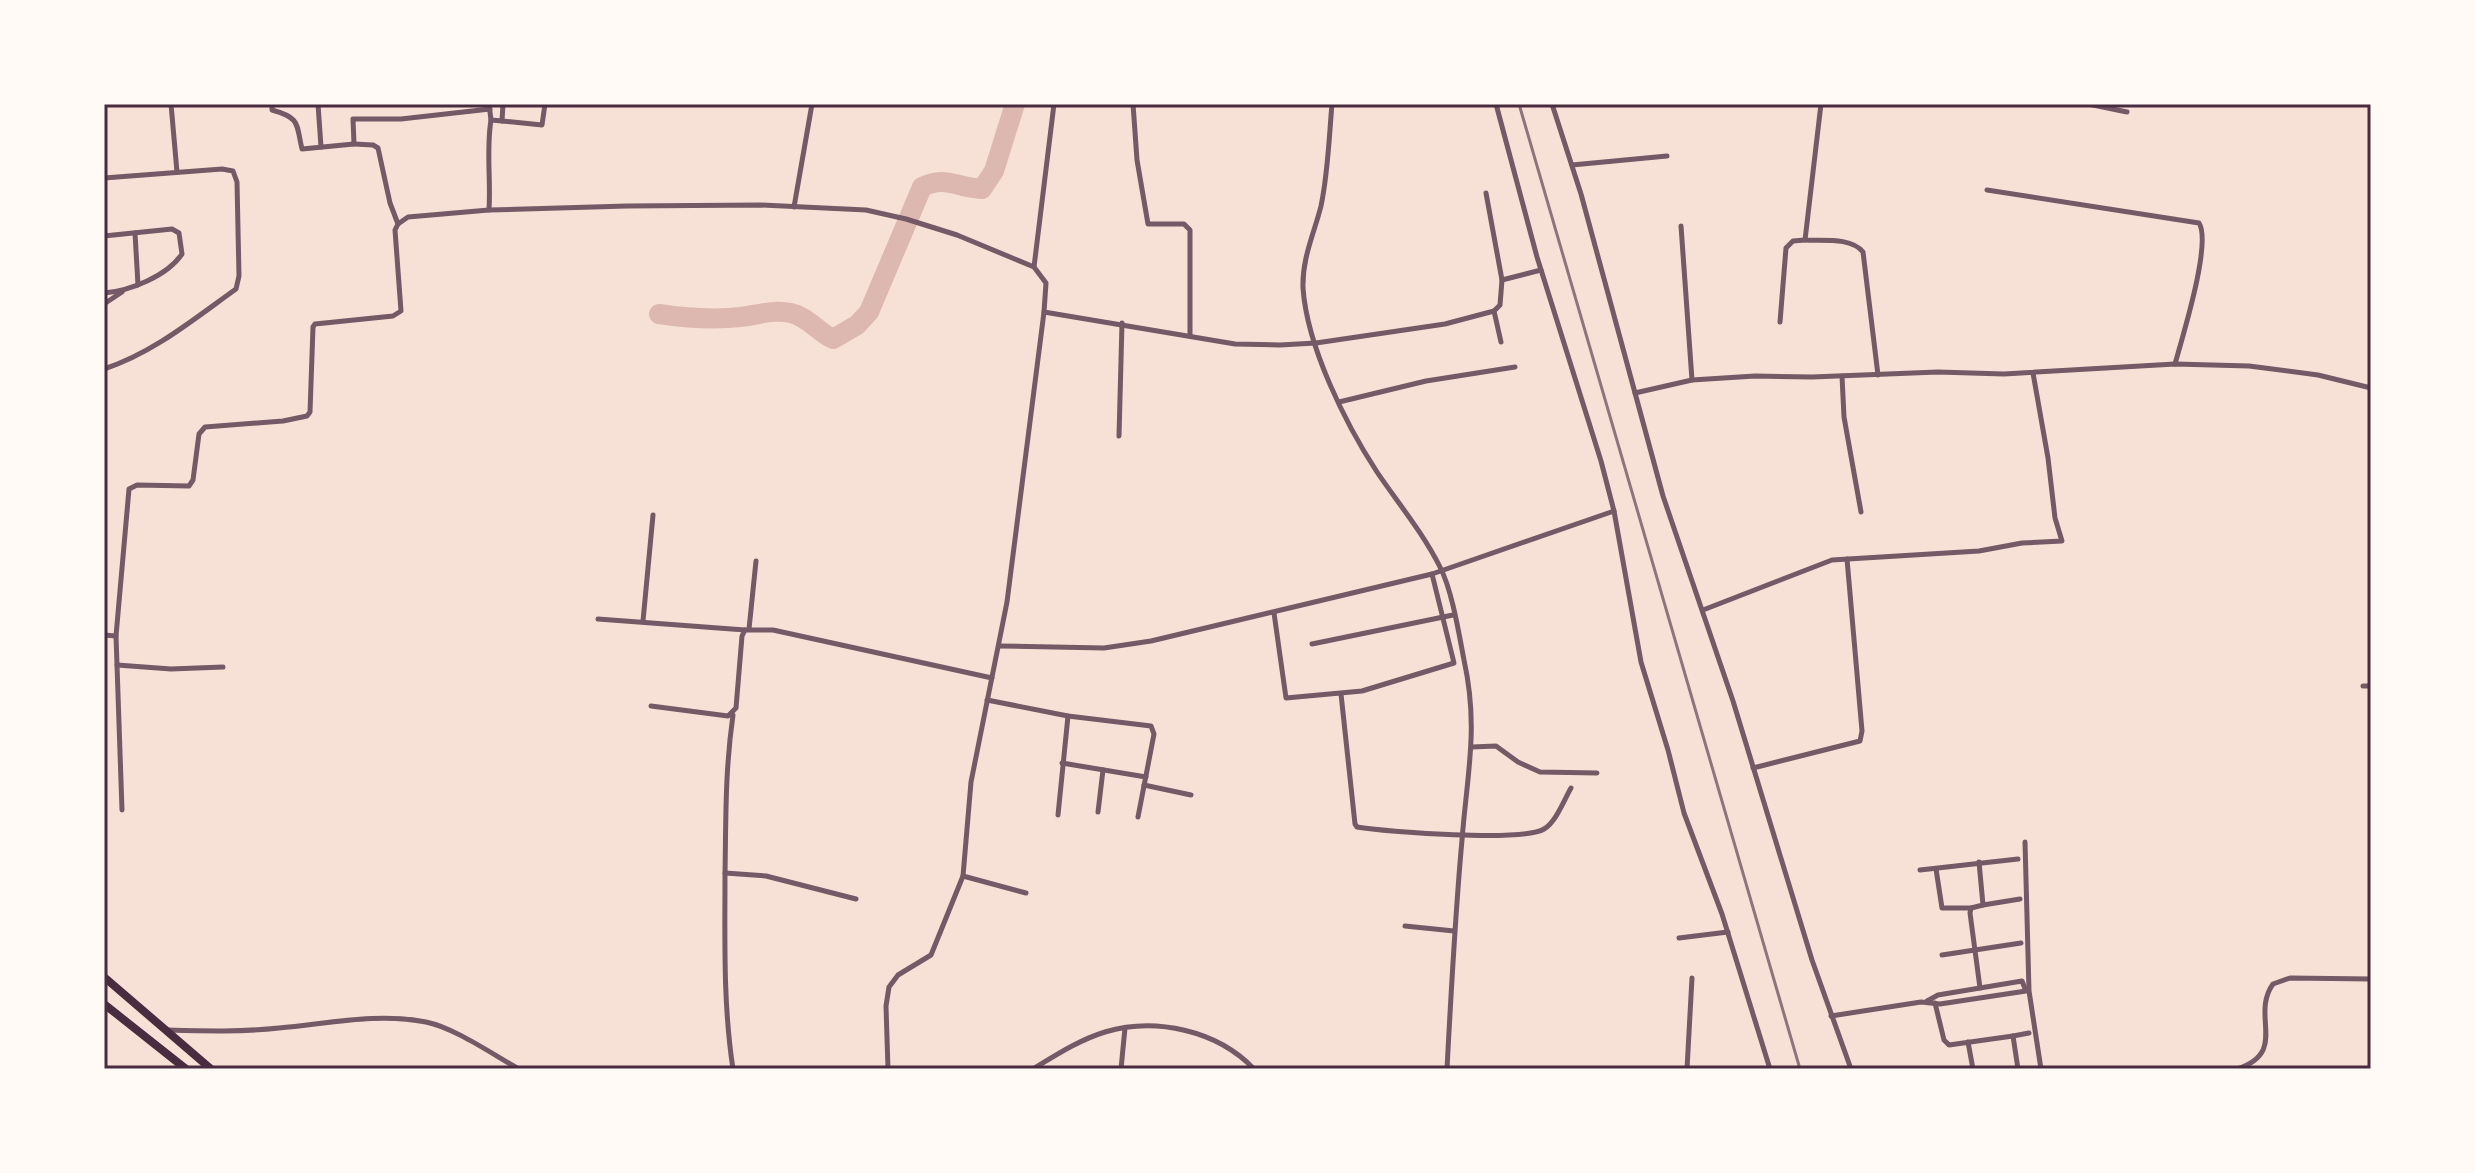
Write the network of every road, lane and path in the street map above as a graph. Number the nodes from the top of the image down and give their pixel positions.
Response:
1 (171, 104) edge
2 (272, 104) edge
3 (318, 104) edge
4 (503, 104) edge
5 (545, 104) edge
6 (812, 104) edge
7 (1054, 104) edge
8 (1133, 104) edge
9 (1332, 104) edge
10 (1496, 104) edge
11 (1552, 104) edge
12 (1821, 104) edge
13 (2088, 104) edge
14 (490, 107) edge
15 (2127, 112) dead end
16 (491, 120) junction
17 (502, 121) junction
18 (354, 144) junction
19 (321, 147) junction
20 (1667, 156) dead end
21 (1572, 165) junction
22 (177, 172) junction
23 (104, 178) edge
24 (1987, 190) dead end
25 (1486, 193) dead end
26 (794, 207) junction
27 (489, 210) junction
28 (398, 224) junction
29 (1681, 226) dead end
30 (135, 233) junction
31 (104, 236) edge
32 (1805, 240) junction
33 (1034, 267) junction
34 (1541, 270) junction
35 (1502, 280) junction
36 (138, 286) junction
37 (122, 292) junction
38 (104, 293) edge
39 (104, 304) edge
40 (1494, 311) junction
41 (1044, 312) junction
42 (1780, 322) dead end
43 (1122, 323) junction
44 (1190, 335) junction
45 (1501, 342) dead end
46 (1316, 343) junction
47 (2175, 364) junction
48 (1515, 367) dead end
49 (104, 369) edge
50 (2033, 373) junction
51 (1878, 375) junction
52 (1842, 376) junction
53 (1692, 380) junction
54 (2371, 388) edge
55 (1635, 393) junction
56 (1339, 402) junction
57 (1119, 436) dead end
58 (1614, 511) junction
59 (1861, 512) dead end
60 (653, 515) dead end
61 (1847, 559) junction
62 (756, 561) dead end
63 (1442, 571) junction
64 (1432, 574) junction
65 (1703, 610) junction
66 (1274, 613) junction
67 (1453, 615) junction
68 (1444, 618) junction
69 (598, 619) dead end
70 (643, 621) junction
71 (747, 630) junction
72 (104, 635) edge
73 (116, 636) junction
74 (1312, 644) dead end
75 (999, 646) junction
76 (1465, 660) junction
77 (1454, 663) junction
78 (117, 665) junction
79 (223, 667) dead end
80 (992, 678) junction
81 (2363, 686) dead end
82 (2371, 686) edge
83 (1341, 694) junction
84 (987, 700) junction
85 (651, 706) dead end
86 (733, 714) junction
87 (1068, 716) junction
88 (1472, 747) junction
89 (1062, 763) junction
90 (1753, 768) junction
91 (1103, 770) junction
92 (1597, 773) dead end
93 (1146, 777) junction
94 (1144, 785) junction
95 (1571, 788) dead end
96 (1191, 795) dead end
97 (122, 810) dead end
98 (1098, 812) dead end
99 (1058, 815) dead end
100 (1138, 817) dead end
101 (1462, 835) junction
102 (2025, 842) dead end
103 (2018, 859) dead end
104 (1979, 862) junction
105 (1936, 869) junction
106 (1920, 870) dead end
107 (725, 873) junction
108 (963, 876) junction
109 (1026, 893) dead end
110 (856, 899) dead end
111 (2020, 899) dead end
112 (1983, 905) junction
113 (1971, 908) junction
114 (1405, 926) dead end
115 (1454, 931) junction
116 (1728, 932) junction
117 (1679, 938) dead end
118 (2021, 943) dead end
119 (1975, 950) junction
120 (1942, 955) dead end
121 (104, 977) edge
122 (1692, 978) dead end
123 (2371, 979) edge
124 (1988, 987) junction
125 (1978, 989) junction
126 (1990, 996) junction
127 (1976, 998) junction
128 (1932, 1001) junction
129 (104, 1004) edge
130 (1831, 1016) junction
131 (1125, 1028) junction
132 (168, 1030) junction
133 (2029, 1033) dead end
134 (2013, 1036) junction
135 (1968, 1042) junction
136 (186, 1069) edge
137 (211, 1069) edge
138 (519, 1069) edge
139 (733, 1069) edge
140 (888, 1069) edge
141 (1033, 1069) edge
142 (1121, 1069) edge
143 (1254, 1069) edge
144 (1447, 1069) edge
145 (1687, 1069) edge
146 (1770, 1069) edge
147 (1851, 1069) edge
148 (1973, 1069) edge
149 (2018, 1069) edge
150 (2041, 1069) edge
151 (2237, 1069) edge

1 - 22 street
2 - 19 street
3 - 19 street
4 - 17 street
5 - 17 street
6 - 26 street
7 - 33 street
8 - 44 street
9 - 46 street
10 - 34 street
11 - 21 street
12 - 32 street
13 - 15 street
14 - 16 street
14 - 18 street
16 - 17 street
16 - 27 street
18 - 19 street
18 - 28 street
20 - 21 street
21 - 55 street
22 - 23 street
22 - 49 street
24 - 47 street
25 - 35 street
26 - 27 street
26 - 33 street
27 - 28 street
28 - 73 street
29 - 53 street
30 - 31 street
30 - 36 street
30 - 36 street
32 - 42 street
32 - 51 street
33 - 41 street
34 - 35 street
34 - 58 street
35 - 40 street
36 - 37 street
37 - 38 street
37 - 39 street
40 - 45 street
40 - 46 street
41 - 43 street
41 - 75 street
43 - 44 street
43 - 57 street
44 - 46 street
46 - 56 street
47 - 50 street
47 - 54 street
48 - 56 street
50 - 51 street
50 - 61 street
51 - 52 street
52 - 53 street
52 - 59 street
53 - 55 street
55 - 65 street
56 - 63 street
58 - 63 street
58 - 116 street
60 - 70 street
61 - 65 street
61 - 90 street
62 - 71 street
63 - 64 street
63 - 67 street
64 - 66 street
64 - 68 street
65 - 90 street
66 - 75 street
66 - 83 street
67 - 68 street
67 - 76 street
68 - 74 street
68 - 77 street
69 - 70 street
70 - 71 street
71 - 80 street
71 - 86 street
72 - 73 street
73 - 78 street
75 - 80 street
76 - 77 street
76 - 88 street
77 - 83 street
78 - 79 street
78 - 97 street
80 - 84 street
81 - 82 street
83 - 101 street
84 - 87 street
84 - 108 street
85 - 86 street
86 - 107 street
87 - 89 street
87 - 93 street
88 - 92 street
88 - 101 street
89 - 91 street
89 - 99 street
90 - 130 street
91 - 93 street
91 - 98 street
93 - 94 street
94 - 96 street
94 - 100 street
95 - 101 street
101 - 115 street
102 - 150 street
103 - 104 street
104 - 105 street
104 - 112 street
105 - 106 street
105 - 113 street
107 - 110 street
107 - 139 street
108 - 109 street
108 - 140 street
111 - 112 street
112 - 113 street
113 - 119 street
114 - 115 street
115 - 144 street
116 - 117 street
116 - 146 street
118 - 119 street
119 - 120 street
119 - 125 street
121 - 132 highway
122 - 145 street
123 - 151 street
124 - 125 street
124 - 126 street
124 - 126 street
125 - 127 street
125 - 128 street
126 - 127 street
127 - 128 street
128 - 130 street
128 - 135 street
129 - 136 highway
130 - 147 street
131 - 141 street
131 - 142 street
131 - 143 street
132 - 137 highway
132 - 138 street
133 - 134 street
134 - 135 street
134 - 149 street
135 - 148 street

